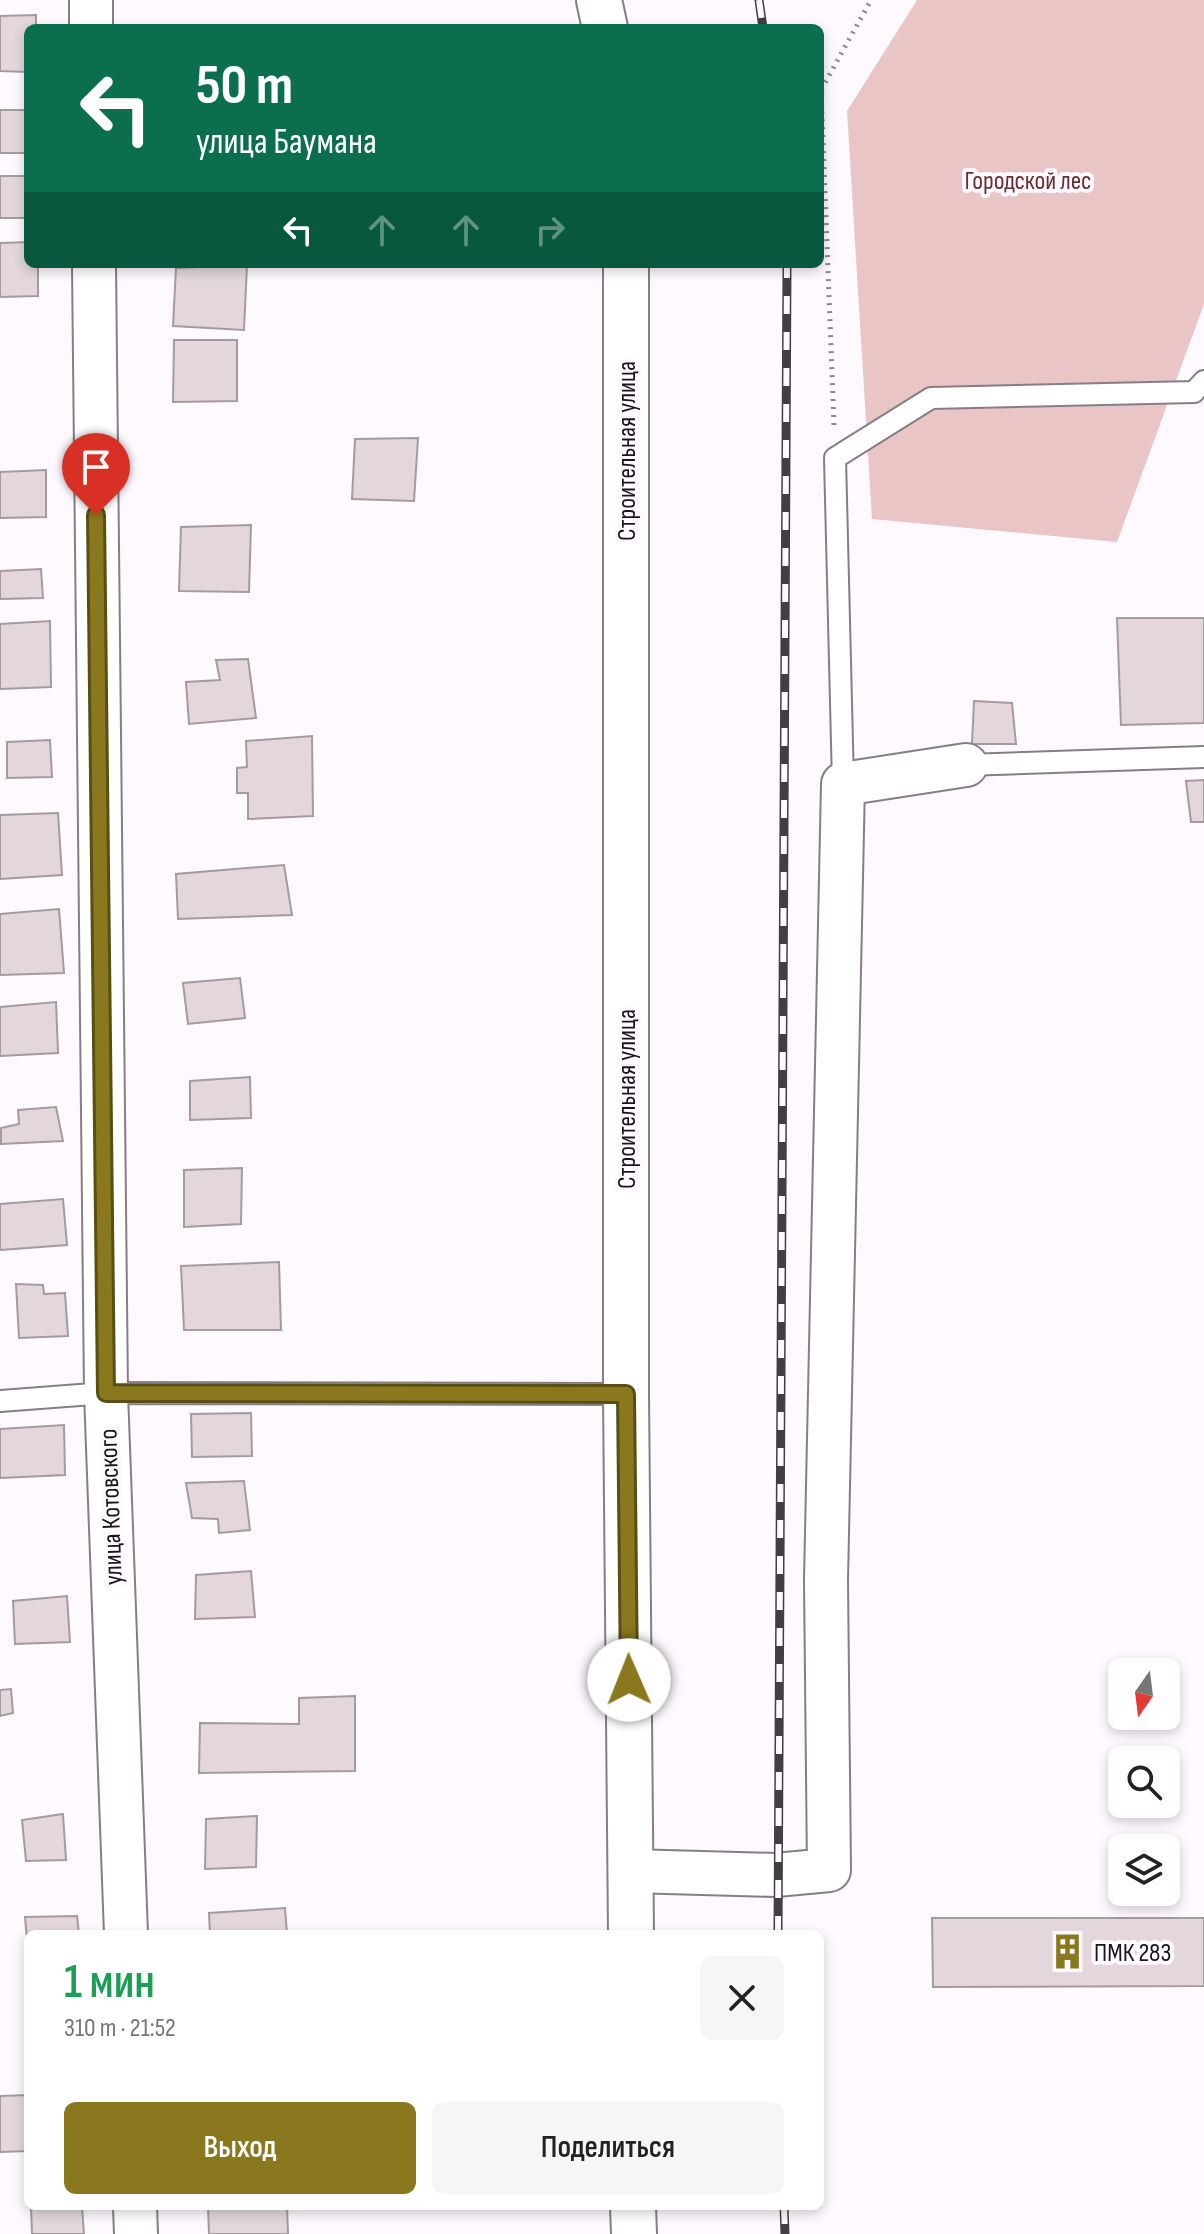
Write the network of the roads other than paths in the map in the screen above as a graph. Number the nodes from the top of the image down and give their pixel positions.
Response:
1 (91, 0) edge
2 (599, 0) edge
3 (91, 24) edge
4 (604, 24) edge
5 (94, 268) edge
6 (626, 268) edge
7 (1204, 381) edge
8 (1204, 757) edge
9 (966, 765) joint
10 (843, 784) junction
11 (106, 1393) junction
12 (626, 1394) junction
13 (0, 1401) edge
14 (630, 1871) junction
15 (126, 1930) edge
16 (631, 1930) edge
17 (135, 2210) edge
18 (633, 2210) edge
19 (136, 2234) edge
20 (634, 2234) edge

1 - 3 street
2 - 4 street
5 - 11 street, улица Котовского
6 - 12 street, Строительная улица
7 - 10 lane
8 - 9 lane
9 - 10 street
10 - 14 street
11 - 12 lane
11 - 13 lane
11 - 15 street, улица Котовского
12 - 14 street, Строительная улица
14 - 16 street, Строительная улица
17 - 19 street
18 - 20 street

